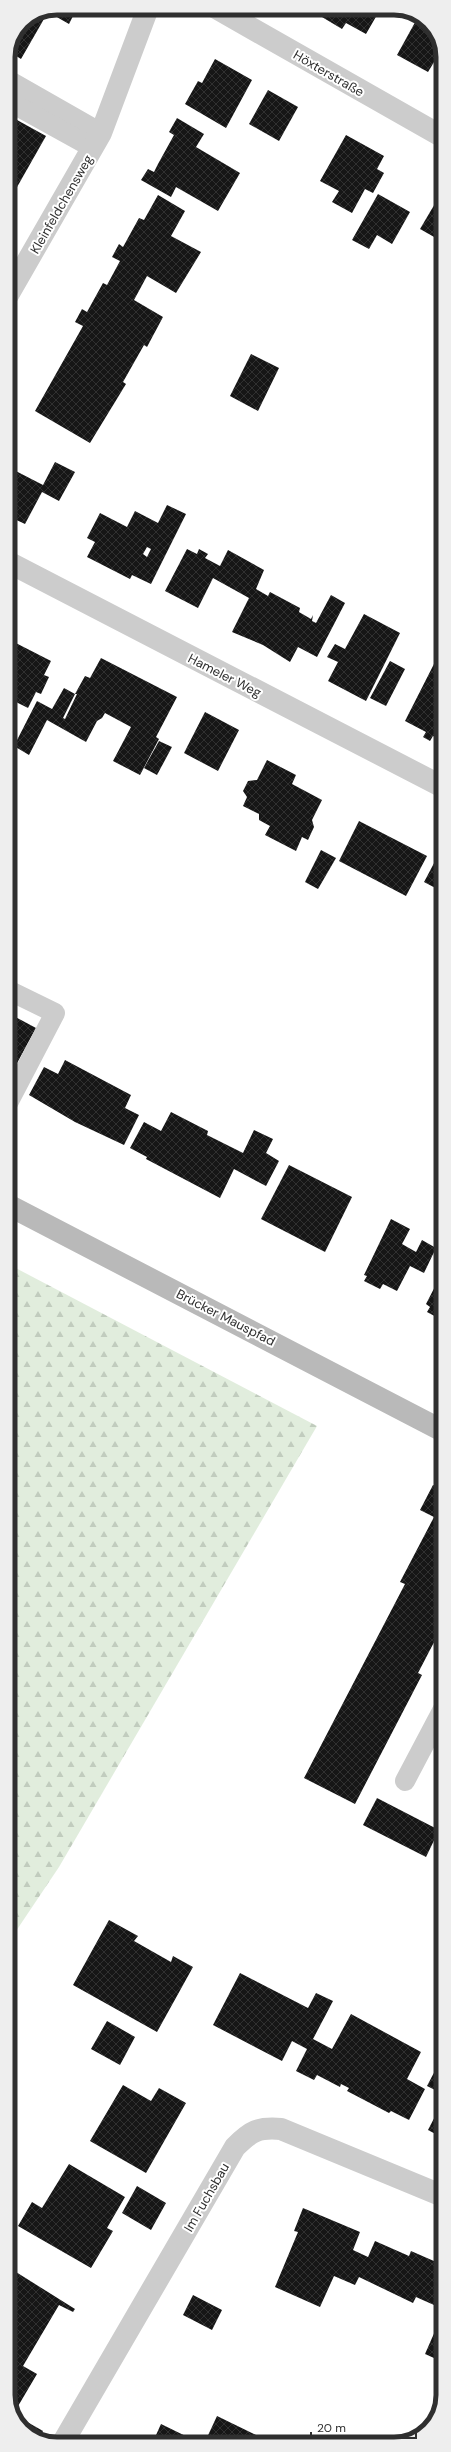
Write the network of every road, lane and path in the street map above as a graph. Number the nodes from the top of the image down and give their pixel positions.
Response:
1 (145, 15) edge
2 (228, 15) edge
3 (15, 85) edge
4 (15, 104) edge
5 (436, 133) edge
6 (97, 141) junction
7 (15, 283) edge
8 (15, 566) edge
9 (436, 783) edge
10 (15, 993) edge
11 (15, 1090) edge
12 (15, 1209) edge
13 (436, 1427) edge
14 (436, 1722) edge
15 (405, 1782) dead end
16 (436, 2193) edge
17 (66, 2437) edge

1 - 6 street, Kleinfeldchensweg
2 - 5 street, Höxterstraße
3 - 6 lane
4 - 6 lane
6 - 7 street, Kleinfeldchensweg
8 - 9 street, Hameler Weg
10 - 11 lane
12 - 13 main road, Brücker Mauspfad
14 - 15 lane
16 - 17 street, Im Fuchsbau

